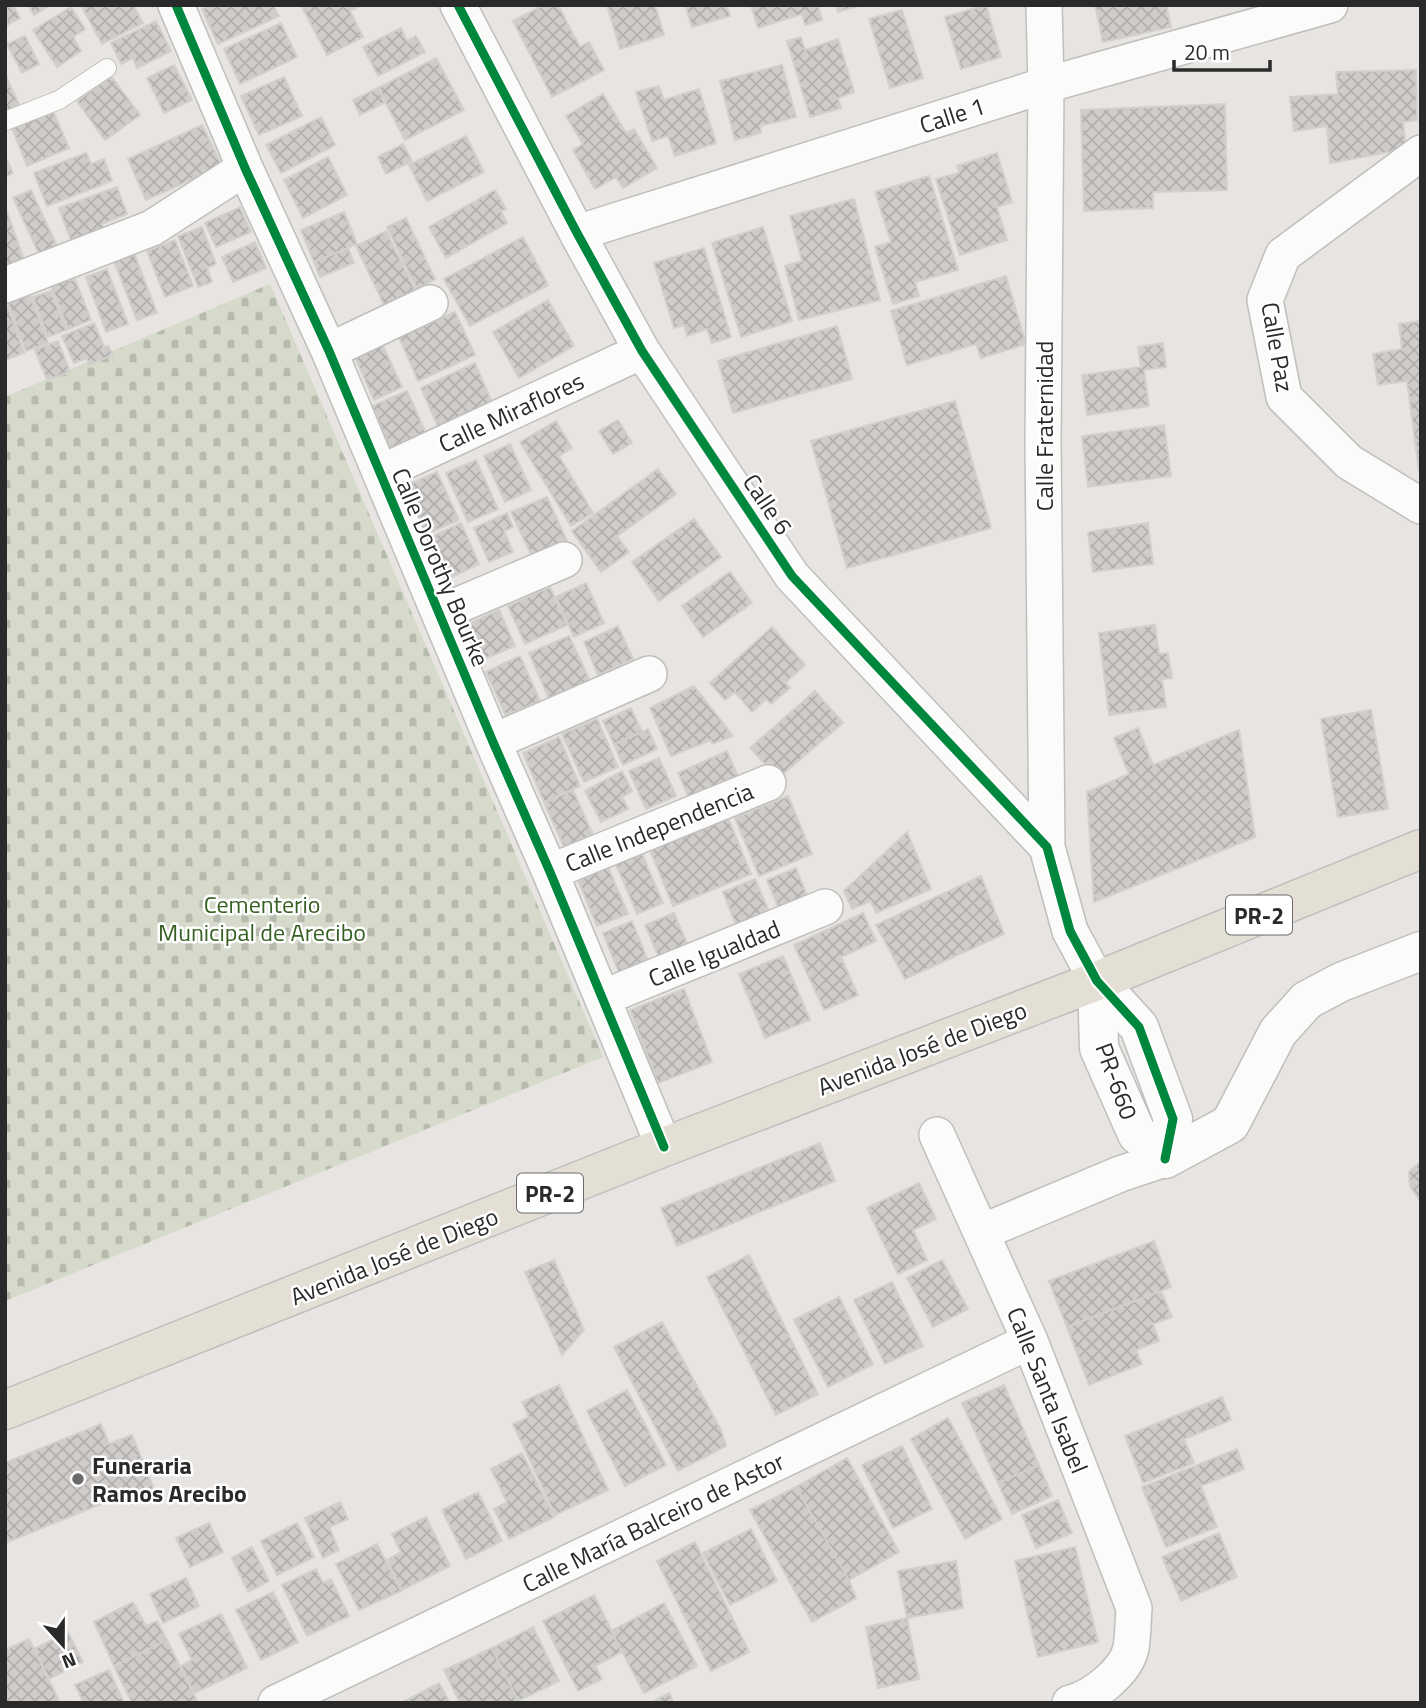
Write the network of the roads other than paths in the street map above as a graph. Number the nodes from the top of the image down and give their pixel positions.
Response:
1 (176, 5) edge
2 (458, 5) edge
3 (1044, 5) edge
4 (1330, 5) edge
5 (107, 68) dead end
6 (1046, 85) junction
7 (5, 121) edge
8 (1421, 153) edge
9 (245, 168) junction
10 (577, 233) junction
11 (5, 285) edge
12 (430, 303) dead end
13 (329, 351) junction
14 (642, 351) junction
15 (380, 473) junction
16 (1421, 506) edge
17 (564, 559) dead end
18 (440, 613) junction
19 (649, 674) dead end
20 (493, 742) junction
21 (768, 783) dead end
22 (1047, 847) junction
23 (1421, 849) edge
24 (550, 872) junction
25 (825, 907) dead end
26 (1421, 951) edge
27 (1097, 981) junction
28 (602, 998) junction
29 (937, 1135) dead end
30 (664, 1147) junction
31 (1166, 1159) junction
32 (982, 1232) junction
33 (1030, 1341) junction
34 (5, 1410) edge
35 (276, 1703) edge
36 (1070, 1703) edge

1 - 9 street, Calle Dorothy Bourke
2 - 10 street, Calle 6
3 - 6 street, Calle Fraternidad
4 - 6 street, Calle 1
5 - 7 lane
6 - 10 street, Calle 1
6 - 22 street, Calle Fraternidad
8 - 16 street, Calle Paz
9 - 11 street
9 - 13 street, Calle Dorothy Bourke
10 - 14 street, Calle 6
12 - 13 street
13 - 15 street, Calle Dorothy Bourke
14 - 15 street, Calle Miraflores
14 - 22 street, Calle 6
15 - 18 street, Calle Dorothy Bourke
17 - 18 street
18 - 20 street, Calle Dorothy Bourke
19 - 20 street
20 - 24 street, Calle Dorothy Bourke
21 - 24 street, Calle Independencia
22 - 27 street, Calle 6
23 - 27 main road, PR-2
24 - 28 street, Calle Dorothy Bourke
25 - 28 street, Calle Igualdad
26 - 31 street
27 - 30 main road, Avenida José de Diego / PR-2
27 - 31 street, PR-660 / PR-660
28 - 30 street, Calle Dorothy Bourke
29 - 32 street, Calle Santa Isabel
30 - 34 main road, Avenida José de Diego / PR-2
31 - 32 street
32 - 33 street, Calle Santa Isabel
33 - 35 street, Calle María Balceiro de Astor
33 - 36 street, Calle Santa Isabel

